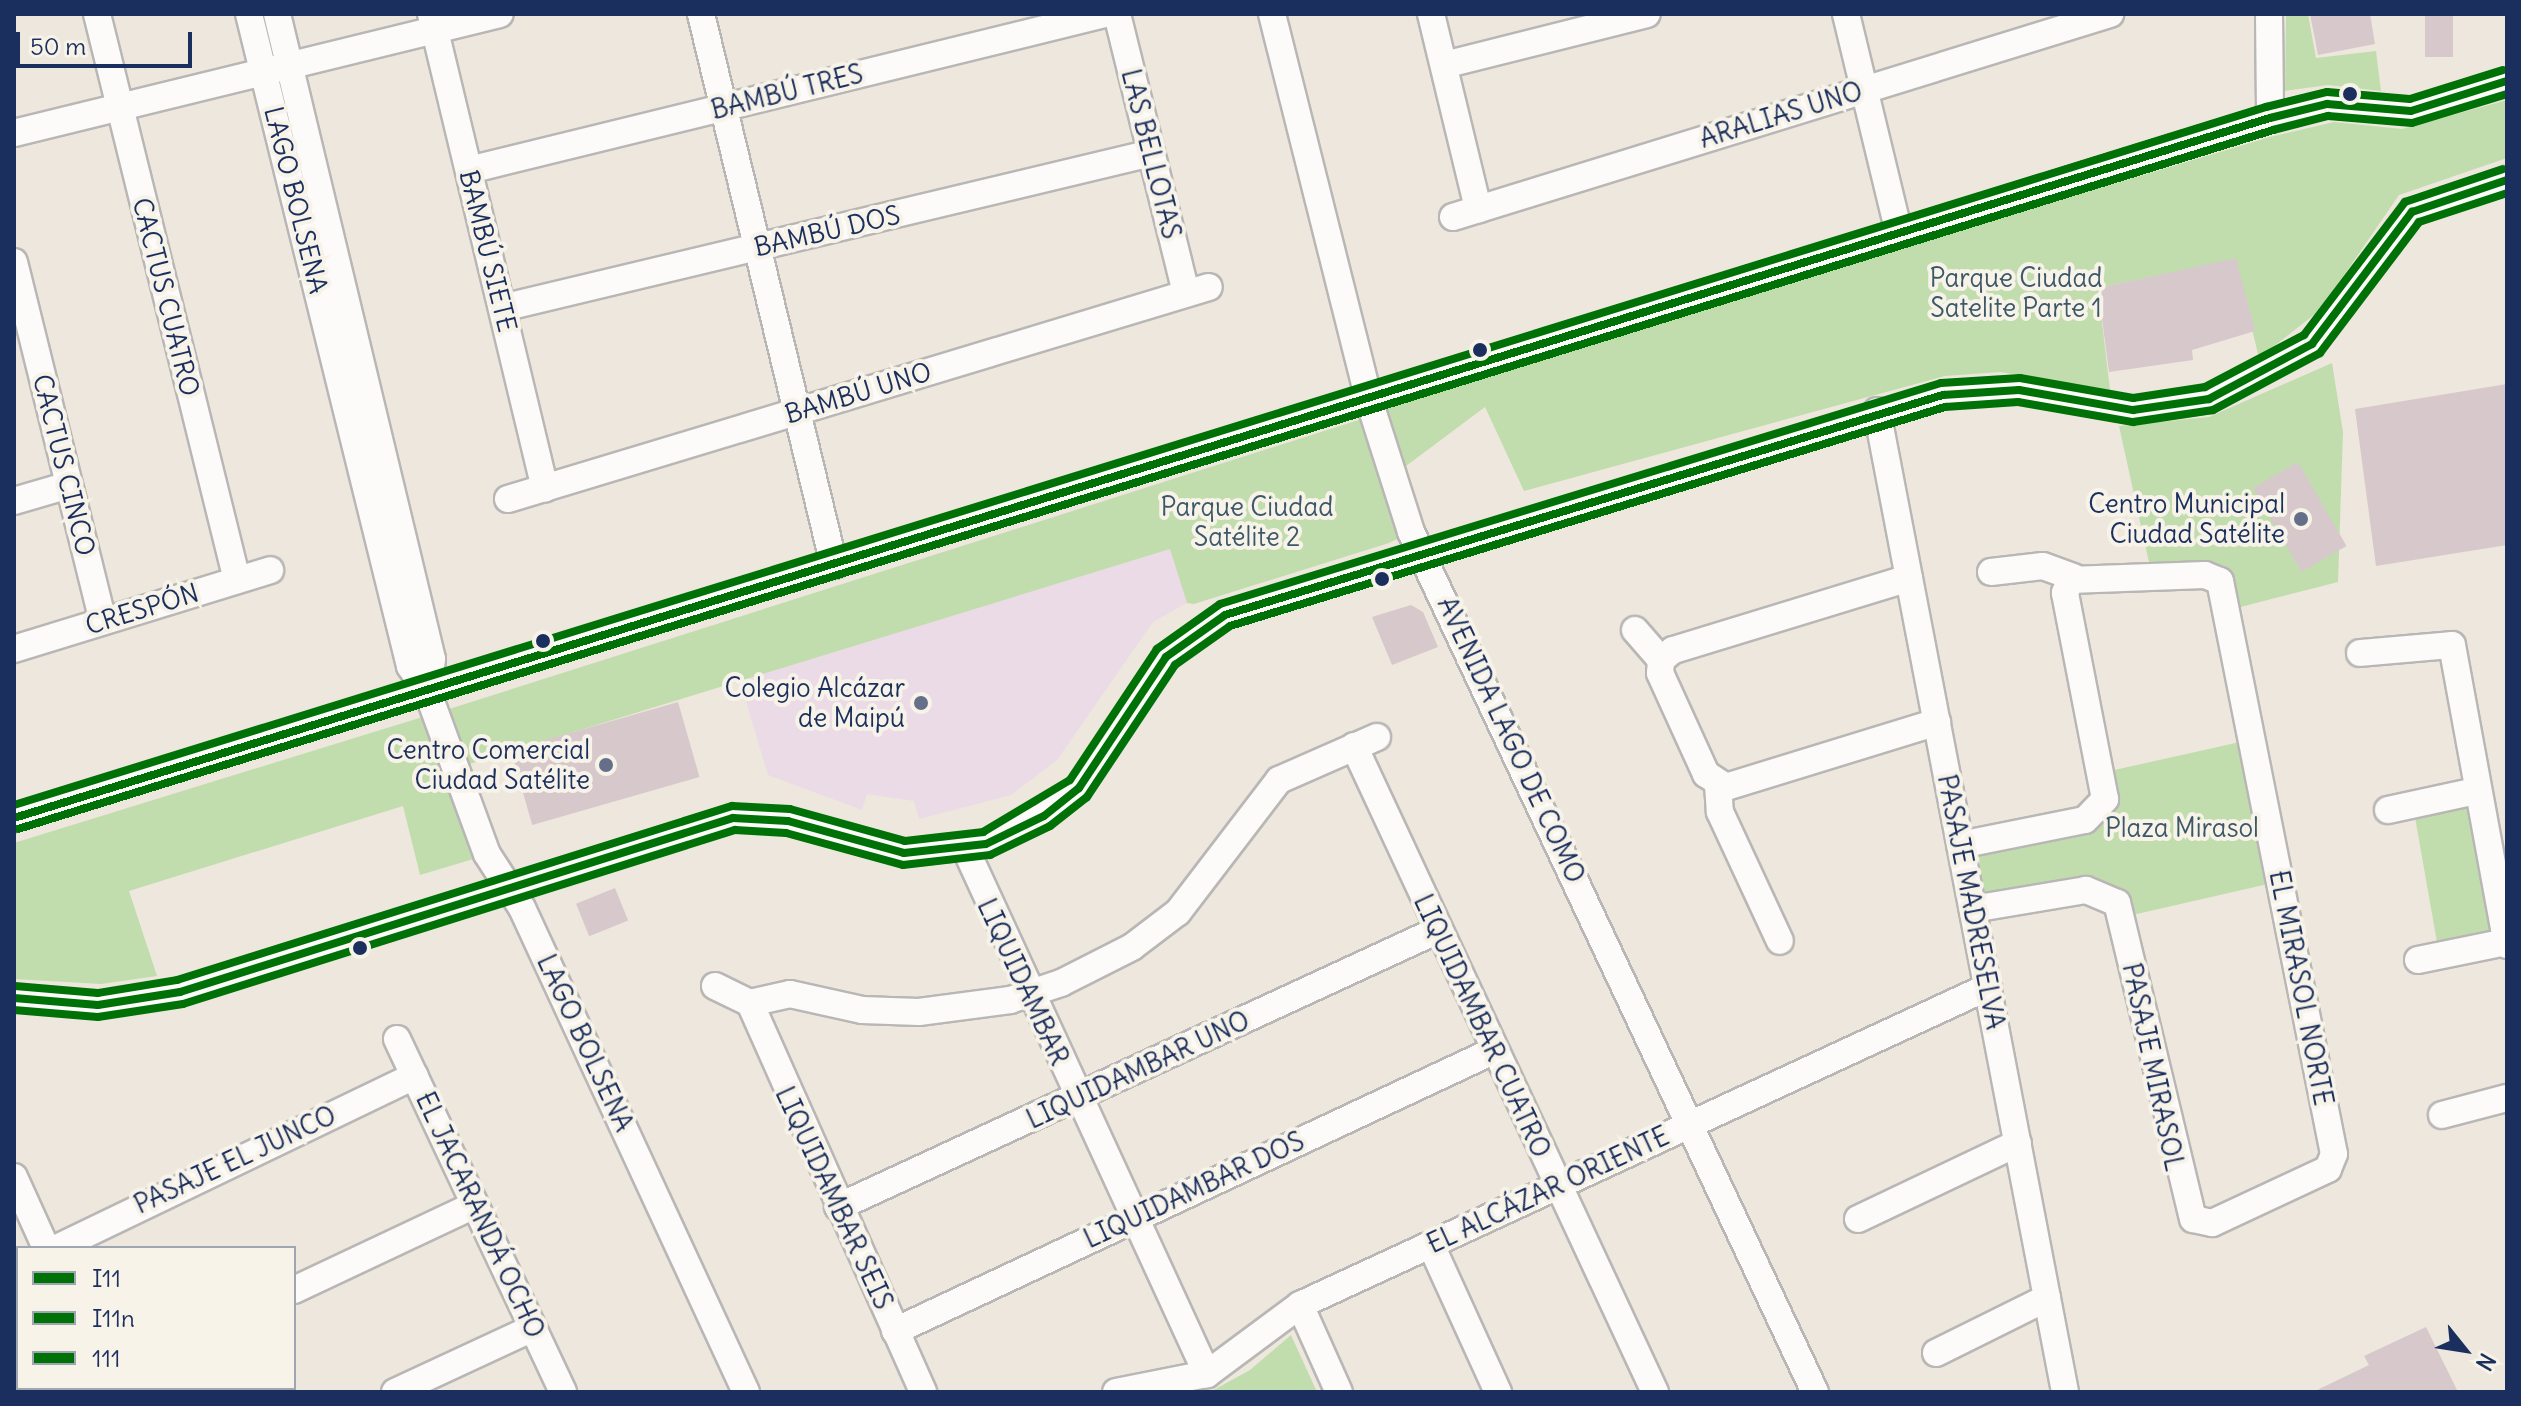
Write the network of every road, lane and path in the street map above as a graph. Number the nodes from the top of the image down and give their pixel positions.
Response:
1 (97, 14) edge
2 (249, 14) edge
3 (277, 14) edge
4 (500, 14) edge
5 (701, 14) edge
6 (1105, 14) edge
7 (1117, 14) edge
8 (1272, 14) edge
9 (1431, 14) edge
10 (1647, 14) edge
11 (1846, 14) edge
12 (2110, 14) edge
13 (2269, 14) edge
14 (433, 22) edge
15 (1444, 65) junction
16 (278, 68) junction
17 (2507, 81) edge
18 (1864, 90) junction
19 (119, 107) junction
20 (724, 108) junction
21 (2270, 118) junction
22 (14, 133) edge
23 (1151, 153) junction
24 (469, 170) junction
25 (2507, 180) edge
26 (1898, 229) junction
27 (758, 247) junction
28 (15, 275) edge
29 (1197, 290) joint
30 (502, 308) junction
31 (1368, 397) junction
32 (797, 411) junction
33 (1877, 411) junction
34 (69, 485) junction
35 (545, 488) junction
36 (508, 499) dead end
37 (14, 501) edge
38 (1423, 553) junction
39 (834, 565) junction
40 (270, 570) dead end
41 (1991, 572) dead end
42 (2073, 577) junction
43 (1909, 578) junction
44 (237, 580) junction
45 (103, 621) junction
46 (1635, 630) dead end
47 (14, 649) edge
48 (2360, 653) dead end
49 (1661, 660) junction
50 (428, 693) junction
51 (1937, 722) junction
52 (1718, 785) junction
53 (2476, 791) junction
54 (2388, 810) dead end
55 (14, 818) edge
56 (2496, 843) edge
57 (1960, 845) junction
58 (966, 850) junction
59 (509, 887) junction
60 (1973, 909) junction
61 (1436, 931) junction
62 (1780, 941) dead end
63 (2506, 944) edge
64 (2418, 960) dead end
65 (715, 986) dead end
66 (1988, 987) junction
67 (1028, 996) junction
68 (14, 998) edge
69 (750, 1003) junction
70 (397, 1039) dead end
71 (1493, 1051) junction
72 (415, 1076) junction
73 (1077, 1098) junction
74 (2507, 1098) edge
75 (2442, 1115) dead end
76 (1690, 1125) junction
77 (2018, 1143) junction
78 (2333, 1159) joint
79 (14, 1177) edge
80 (1557, 1187) junction
81 (475, 1205) junction
82 (838, 1207) junction
83 (1132, 1219) junction
84 (1858, 1219) dead end
85 (1431, 1245) junction
86 (45, 1246) edge
87 (61, 1246) edge
88 (296, 1289) edge
89 (2047, 1298) junction
90 (1300, 1305) junction
91 (533, 1328) junction
92 (895, 1331) junction
93 (1936, 1353) dead end
94 (1207, 1374) junction
95 (395, 1392) edge
96 (563, 1392) edge
97 (746, 1392) edge
98 (923, 1392) edge
99 (1116, 1392) edge
100 (1339, 1392) edge
101 (1498, 1392) edge
102 (1655, 1392) edge
103 (1815, 1392) edge
104 (2065, 1392) edge

1 - 19 street, CACTUS CUATRO
2 - 16 street, LAGO BOLSENA
3 - 16 street, LAGO BOLSENA
4 - 14 street
5 - 20 street
6 - 20 street, BAMBÚ TRES
7 - 23 street, LAS BELLOTAS
8 - 31 street, AVENIDA LAGO DE COMO
9 - 15 street
10 - 15 street
11 - 18 street
12 - 18 street, ARALIAS UNO
13 - 21 street
14 - 16 street
14 - 24 street, BAMBÚ SIETE
15 - 18 street, ARALIAS UNO
16 - 19 street
16 - 50 street, LAGO BOLSENA
17 - 21 street
18 - 26 street
19 - 22 street
19 - 44 street, CACTUS CUATRO
20 - 24 street, BAMBÚ TRES
20 - 27 street
21 - 26 street
23 - 27 street, BAMBÚ DOS
23 - 29 street, LAS BELLOTAS
24 - 30 street, BAMBÚ SIETE
25 - 33 street
26 - 31 street
27 - 30 street, BAMBÚ DOS
27 - 32 street
28 - 34 street, CACTUS CINCO
29 - 32 street, BAMBÚ UNO
30 - 35 street, BAMBÚ SIETE
31 - 38 street, AVENIDA LAGO DE COMO
31 - 39 street
32 - 35 street, BAMBÚ UNO
32 - 39 street
33 - 38 street
33 - 43 street, PASAJE MADRESELVA
34 - 37 street
34 - 45 street, CACTUS CINCO
35 - 36 street, BAMBÚ UNO
38 - 58 street
38 - 76 street, AVENIDA LAGO DE COMO
39 - 50 street
40 - 44 street, CRESPÓN
41 - 42 street
42 - 57 street
42 - 78 street, EL MIRASOL NORTE
43 - 49 street
43 - 51 street, PASAJE MADRESELVA
44 - 45 street, CRESPÓN
45 - 47 street, CRESPÓN
46 - 49 street
48 - 53 street
49 - 52 street
50 - 55 street
50 - 59 street, LAGO BOLSENA
51 - 52 street
51 - 57 street, PASAJE MADRESELVA
52 - 62 street
53 - 54 street
53 - 56 street
56 - 63 street
57 - 60 street, PASAJE MADRESELVA
58 - 59 street
58 - 67 street, LIQUIDAMBAR
59 - 68 street
59 - 97 street, LAGO BOLSENA
60 - 66 street, PASAJE MADRESELVA
60 - 78 street, PASAJE MIRASOL
61 - 67 street, LIQUIDAMBAR CUATRO
61 - 71 street, LIQUIDAMBAR CUATRO
61 - 73 street, LIQUIDAMBAR UNO
63 - 64 street
65 - 69 street
66 - 76 street, EL ALCÁZAR ORIENTE
66 - 77 street, PASAJE MADRESELVA
67 - 69 street
67 - 73 street, LIQUIDAMBAR
69 - 82 street, LIQUIDAMBAR SEIS
70 - 72 street, EL JACARANDÁ OCHO
71 - 80 street, LIQUIDAMBAR CUATRO
71 - 83 street, LIQUIDAMBAR DOS
72 - 81 street, EL JACARANDÁ OCHO
72 - 87 street, PASAJE EL JUNCO
73 - 82 street, LIQUIDAMBAR UNO
73 - 83 street, LIQUIDAMBAR
74 - 75 street
76 - 80 street, EL ALCÁZAR ORIENTE
76 - 103 street, AVENIDA LAGO DE COMO
77 - 84 street
77 - 89 street, PASAJE MADRESELVA
79 - 86 street
80 - 85 street, EL ALCÁZAR ORIENTE
80 - 102 street, LIQUIDAMBAR CUATRO
81 - 88 street
81 - 91 street, EL JACARANDÁ OCHO
82 - 92 street, LIQUIDAMBAR SEIS
83 - 92 street, LIQUIDAMBAR DOS
83 - 94 street, LIQUIDAMBAR
85 - 90 street, EL ALCÁZAR ORIENTE
85 - 101 street
89 - 93 street
89 - 104 street, PASAJE MADRESELVA
90 - 94 street, EL ALCÁZAR ORIENTE
90 - 100 street
91 - 95 street
91 - 96 street, EL JACARANDÁ OCHO
92 - 98 street, LIQUIDAMBAR SEIS
94 - 99 street, EL ALCÁZAR ORIENTE

